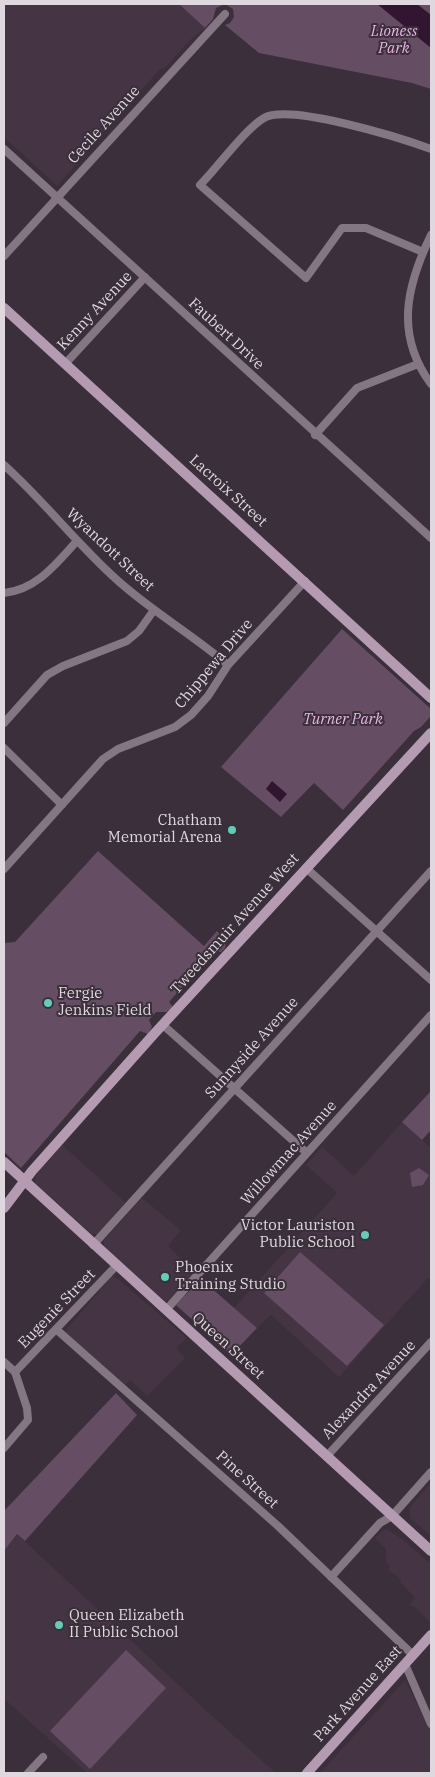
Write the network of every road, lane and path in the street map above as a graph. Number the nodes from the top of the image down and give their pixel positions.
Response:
1 (225, 14) dead end
2 (4, 149) edge
3 (431, 149) edge
4 (56, 198) junction
5 (431, 235) edge
6 (423, 252) junction
7 (4, 256) edge
8 (145, 277) junction
9 (4, 308) edge
10 (65, 364) junction
11 (418, 364) junction
12 (431, 384) edge
13 (315, 435) junction
14 (4, 465) edge
15 (431, 538) edge
16 (76, 542) junction
17 (305, 581) junction
18 (4, 593) edge
19 (154, 610) junction
20 (228, 665) junction
21 (431, 698) edge
22 (4, 723) edge
23 (431, 733) edge
24 (4, 748) edge
25 (62, 805) junction
26 (306, 868) junction
27 (4, 869) edge
28 (431, 871) edge
29 (377, 931) junction
30 (431, 980) edge
31 (431, 1015) edge
32 (163, 1025) junction
33 (233, 1088) junction
34 (308, 1153) junction
35 (4, 1162) edge
36 (25, 1181) junction
37 (4, 1208) edge
38 (93, 1245) junction
39 (116, 1266) junction
40 (166, 1310) junction
41 (57, 1330) junction
42 (431, 1342) edge
43 (4, 1362) edge
44 (15, 1372) junction
45 (4, 1448) edge
46 (327, 1456) junction
47 (431, 1472) edge
48 (392, 1516) junction
49 (431, 1551) edge
50 (331, 1576) junction
51 (431, 1635) edge
52 (413, 1655) junction
53 (405, 1664) junction
54 (431, 1724) edge
55 (43, 1758) dead end
56 (28, 1773) edge
57 (307, 1773) edge

1 - 4 street, Cecile Avenue
2 - 4 street, Faubert Drive
3 - 6 street
4 - 7 street, Cecile Avenue
4 - 8 street, Faubert Drive
5 - 6 street
6 - 11 street
8 - 10 street, Kenny Avenue
8 - 13 street, Faubert Drive
9 - 10 street, Lacroix Street
10 - 17 street, Lacroix Street
11 - 12 street
11 - 13 street
13 - 15 street, Faubert Drive
14 - 16 street, Wyandott Street
16 - 18 street
16 - 19 street, Wyandott Street
17 - 20 street, Chippewa Drive
17 - 21 street, Lacroix Street
19 - 20 street, Wyandott Street
19 - 22 street
20 - 25 street, Chippewa Drive
23 - 26 street, Tweedsmuir Avenue West
24 - 25 street
25 - 27 street, Chippewa Drive
26 - 29 street
26 - 32 street, Tweedsmuir Avenue West
28 - 29 street, Sunnyside Avenue
29 - 30 street
29 - 33 street, Sunnyside Avenue
31 - 34 street, Willowmac Avenue
32 - 33 street
32 - 36 street, Tweedsmuir Avenue West
33 - 34 street
33 - 38 street, Sunnyside Avenue
34 - 40 street, Willowmac Avenue
35 - 36 street, Queen Street
36 - 37 street, Tweedsmuir Avenue West
36 - 38 street, Queen Street
38 - 39 street, Queen Street
39 - 40 street, Queen Street
39 - 41 street, Eugenie Street
40 - 46 street, Queen Street
41 - 44 street, Eugenie Street
41 - 50 street, Pine Street
42 - 46 street, Alexandra Avenue
43 - 44 street
44 - 45 street
46 - 48 street, Queen Street
47 - 48 street
48 - 49 street, Queen Street
48 - 50 street
50 - 52 street, Pine Street
51 - 52 street, Park Avenue East
52 - 53 street, Park Avenue East
53 - 54 street
53 - 57 street, Park Avenue East
55 - 56 street

